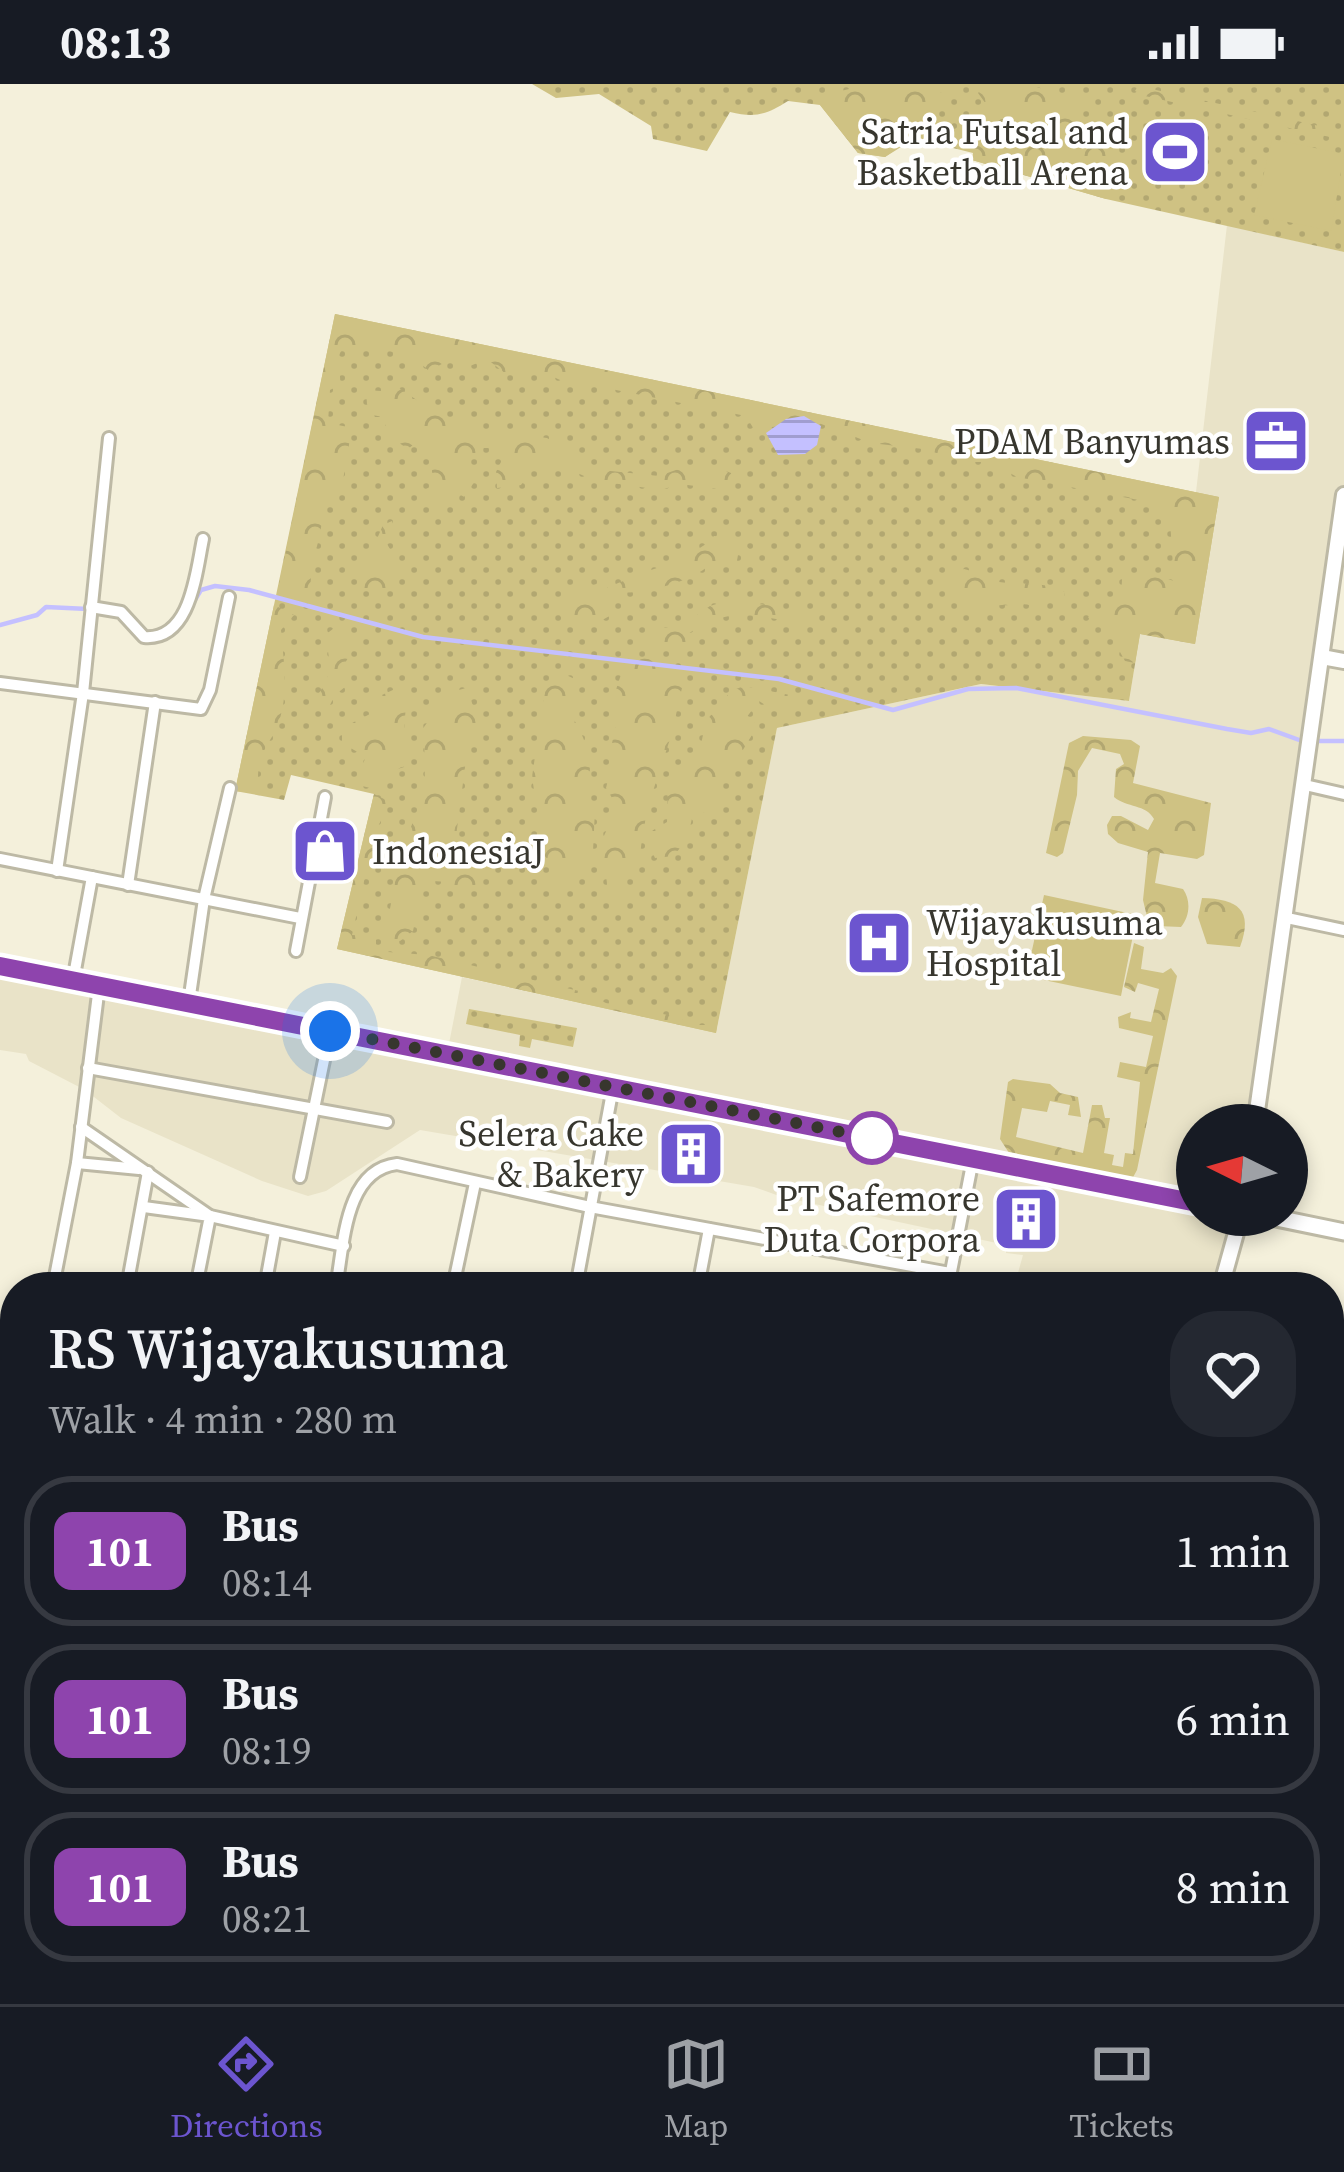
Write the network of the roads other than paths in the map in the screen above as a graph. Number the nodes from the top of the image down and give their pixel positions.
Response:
1 (109, 438) dead end
2 (1344, 495) edge
3 (202, 539) dead end
4 (229, 597) dead end
5 (92, 607) junction
6 (1322, 657) junction
7 (1344, 661) edge
8 (0, 685) edge
9 (83, 693) junction
10 (155, 702) junction
11 (1305, 785) junction
12 (230, 788) dead end
13 (1344, 794) edge
14 (325, 797) dead end
15 (0, 860) edge
16 (57, 871) junction
17 (92, 878) junction
18 (128, 885) junction
19 (205, 899) junction
20 (300, 918) junction
21 (1287, 918) junction
22 (1344, 930) edge
23 (296, 951) dead end
24 (0, 966) edge
25 (74, 981) junction
26 (99, 986) junction
27 (189, 1002) junction
28 (330, 1031) junction
29 (88, 1068) junction
30 (613, 1088) junction
31 (1259, 1104) edge
32 (314, 1111) junction
33 (387, 1122) dead end
34 (81, 1127) junction
35 (973, 1159) junction
36 (76, 1163) junction
37 (144, 1171) junction
38 (300, 1177) dead end
39 (475, 1183) junction
40 (1176, 1199) edge
41 (144, 1207) junction
42 (590, 1207) junction
43 (209, 1216) junction
44 (1308, 1225) edge
45 (709, 1229) junction
46 (275, 1232) junction
47 (1344, 1232) edge
48 (1235, 1236) edge
49 (344, 1246) junction
50 (55, 1272) edge
51 (130, 1272) edge
52 (199, 1272) edge
53 (268, 1272) edge
54 (339, 1272) edge
55 (456, 1272) edge
56 (579, 1272) edge
57 (701, 1272) edge
58 (945, 1272) edge
59 (950, 1272) edge
60 (1225, 1272) edge

1 - 5 street
2 - 6 street
3 - 5 street
4 - 10 street
5 - 9 street
6 - 7 street
6 - 11 street
8 - 9 street
9 - 10 street
9 - 16 street
10 - 18 street
11 - 13 street
11 - 21 street
12 - 19 street
14 - 20 street
15 - 16 street
16 - 17 street
17 - 18 street
17 - 25 street
18 - 19 street
19 - 20 street
19 - 27 street
20 - 23 street
21 - 22 street
21 - 31 street
24 - 25 main road
25 - 26 main road
26 - 27 main road
26 - 29 street
27 - 28 main road
28 - 30 main road
28 - 32 street
29 - 32 street
29 - 34 street
30 - 35 main road
30 - 42 street
32 - 33 street
32 - 38 street
34 - 36 street
34 - 37 street
35 - 40 main road
35 - 59 street
36 - 37 street
36 - 50 street
37 - 41 street
37 - 43 street
39 - 42 street
39 - 49 street
39 - 55 street
41 - 43 street
41 - 51 street
42 - 45 street
42 - 56 street
43 - 46 street
43 - 52 street
44 - 47 main road
45 - 57 street
45 - 58 street
46 - 49 street
46 - 53 street
48 - 60 street
49 - 54 street

